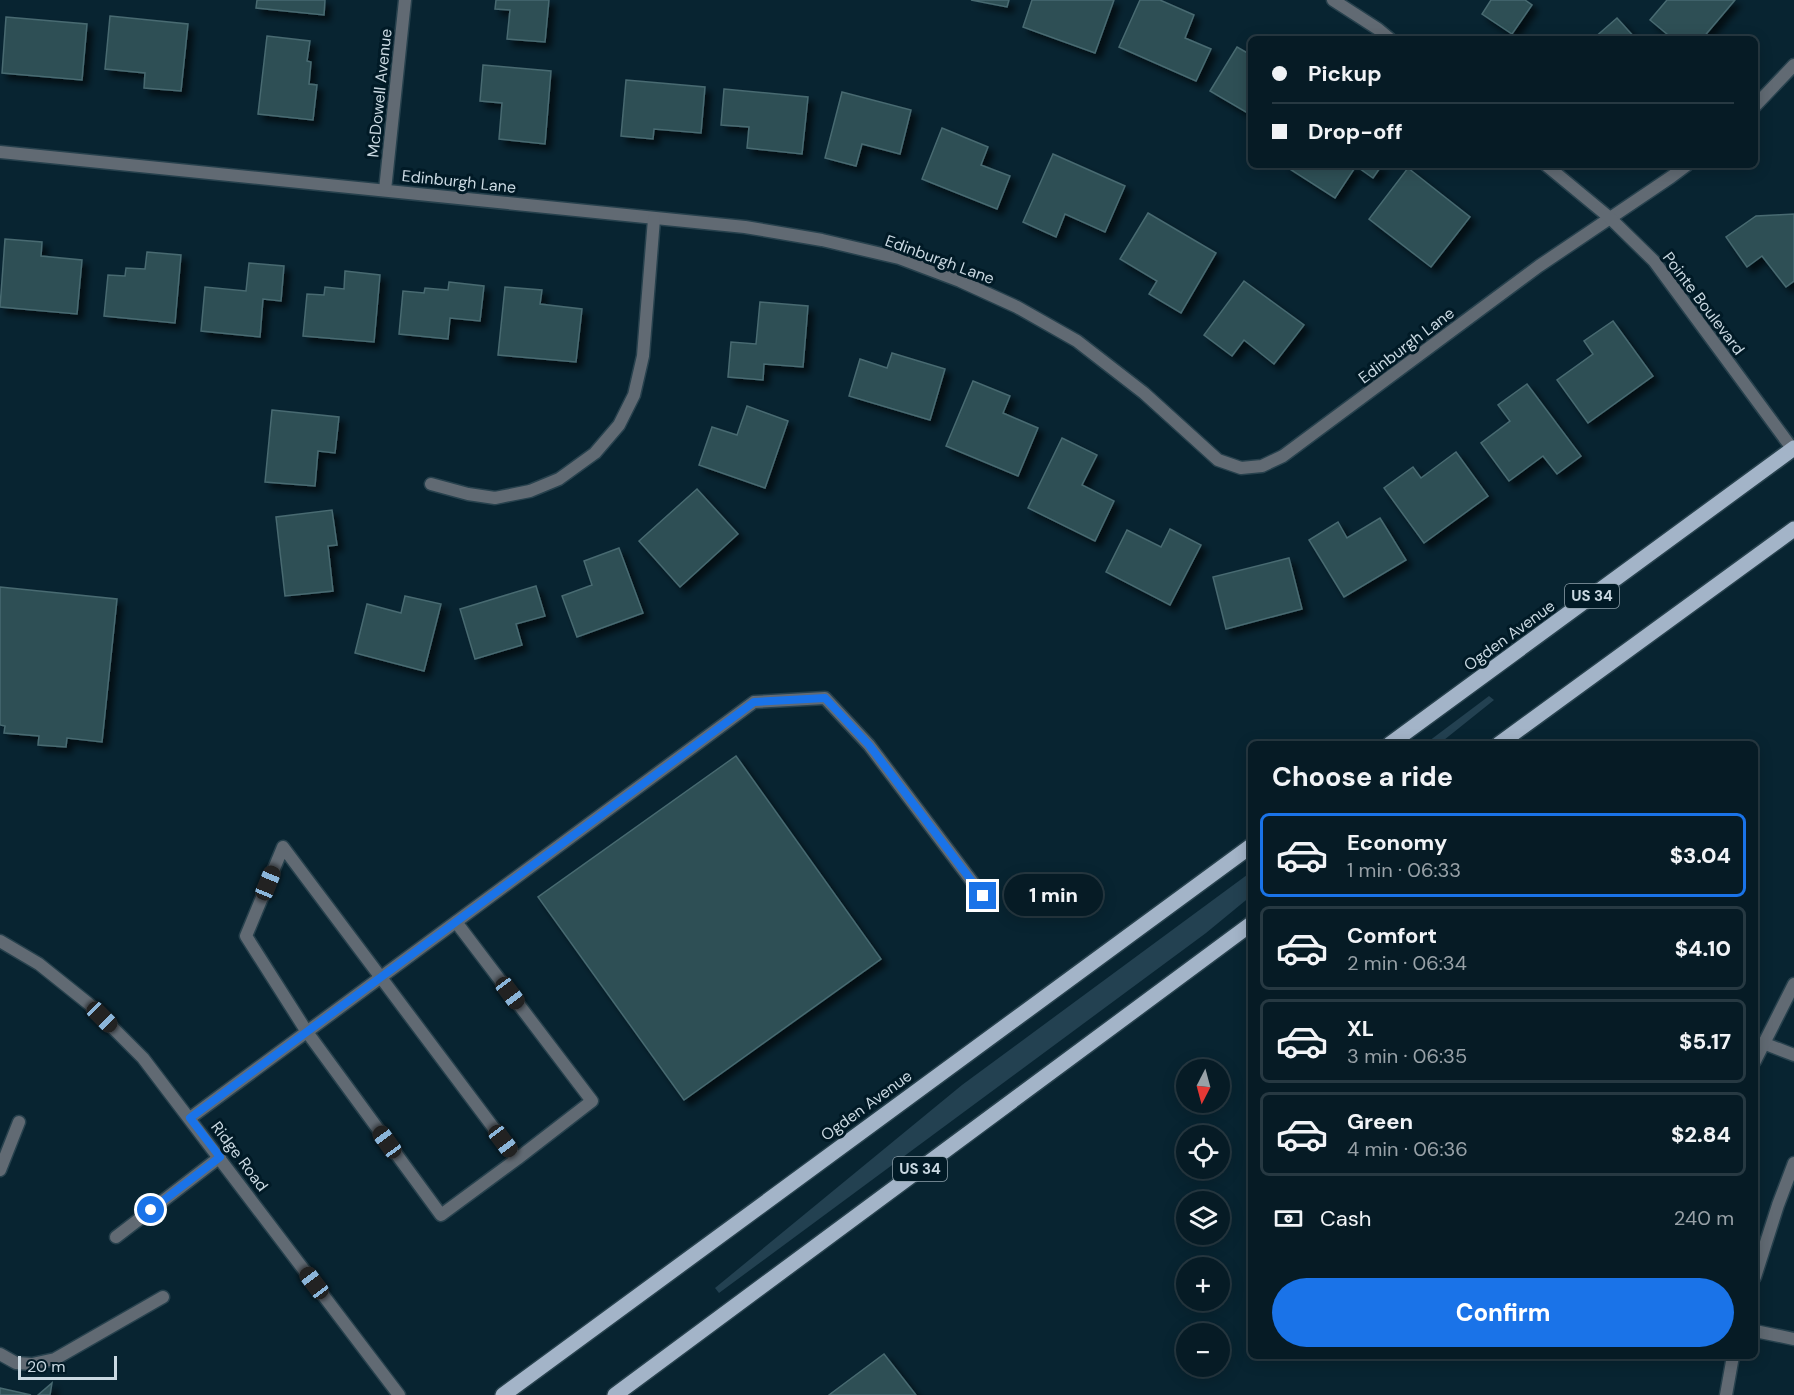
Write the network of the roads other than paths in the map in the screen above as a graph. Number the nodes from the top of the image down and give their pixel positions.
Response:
1 (405, 0) edge
2 (1333, 0) edge
3 (1386, 36) edge
4 (1794, 65) edge
5 (1758, 103) edge
6 (0, 152) edge
7 (1550, 168) edge
8 (1683, 168) edge
9 (386, 190) junction
10 (1610, 218) junction
11 (654, 219) junction
12 (1794, 449) edge
13 (431, 484) dead end
14 (1794, 529) edge
15 (1394, 741) edge
16 (1503, 741) edge
17 (1248, 848) edge
18 (983, 896) dead end
19 (456, 922) junction
20 (1248, 926) edge
21 (0, 941) edge
22 (380, 978) junction
23 (1794, 984) edge
24 (307, 1032) junction
25 (1763, 1042) junction
26 (1758, 1053) edge
27 (1794, 1055) edge
28 (190, 1118) junction
29 (19, 1122) dead end
30 (220, 1157) junction
31 (517, 1160) junction
32 (1794, 1163) edge
33 (0, 1170) edge
34 (116, 1237) dead end
35 (1758, 1268) edge
36 (163, 1297) dead end
37 (1758, 1332) edge
38 (1794, 1339) edge
39 (0, 1354) edge
40 (1732, 1359) edge
41 (399, 1395) edge
42 (503, 1395) edge
43 (615, 1395) edge
44 (1726, 1395) edge

1 - 9 street, McDowell Avenue
2 - 3 street
4 - 5 street
6 - 9 street, Edinburgh Lane
7 - 10 street, Pointe Boulevard
8 - 10 street, Edinburgh Lane
9 - 11 street, Edinburgh Lane
10 - 11 street, Edinburgh Lane
10 - 12 street, Pointe Boulevard
11 - 13 street
12 - 15 main road, Ogden Avenue / US 34
14 - 16 main road
17 - 42 main road, Ogden Avenue
18 - 19 street
19 - 22 street
19 - 31 street
20 - 43 main road, US 34
21 - 28 street, Ridge Road
22 - 24 street
22 - 24 street
22 - 31 street
23 - 25 street
24 - 28 street
24 - 31 street
25 - 26 street
25 - 27 street
28 - 30 street, Ridge Road
29 - 33 street
30 - 34 street
30 - 41 street, Ridge Road
32 - 35 street
36 - 39 street
37 - 38 street
40 - 44 street

